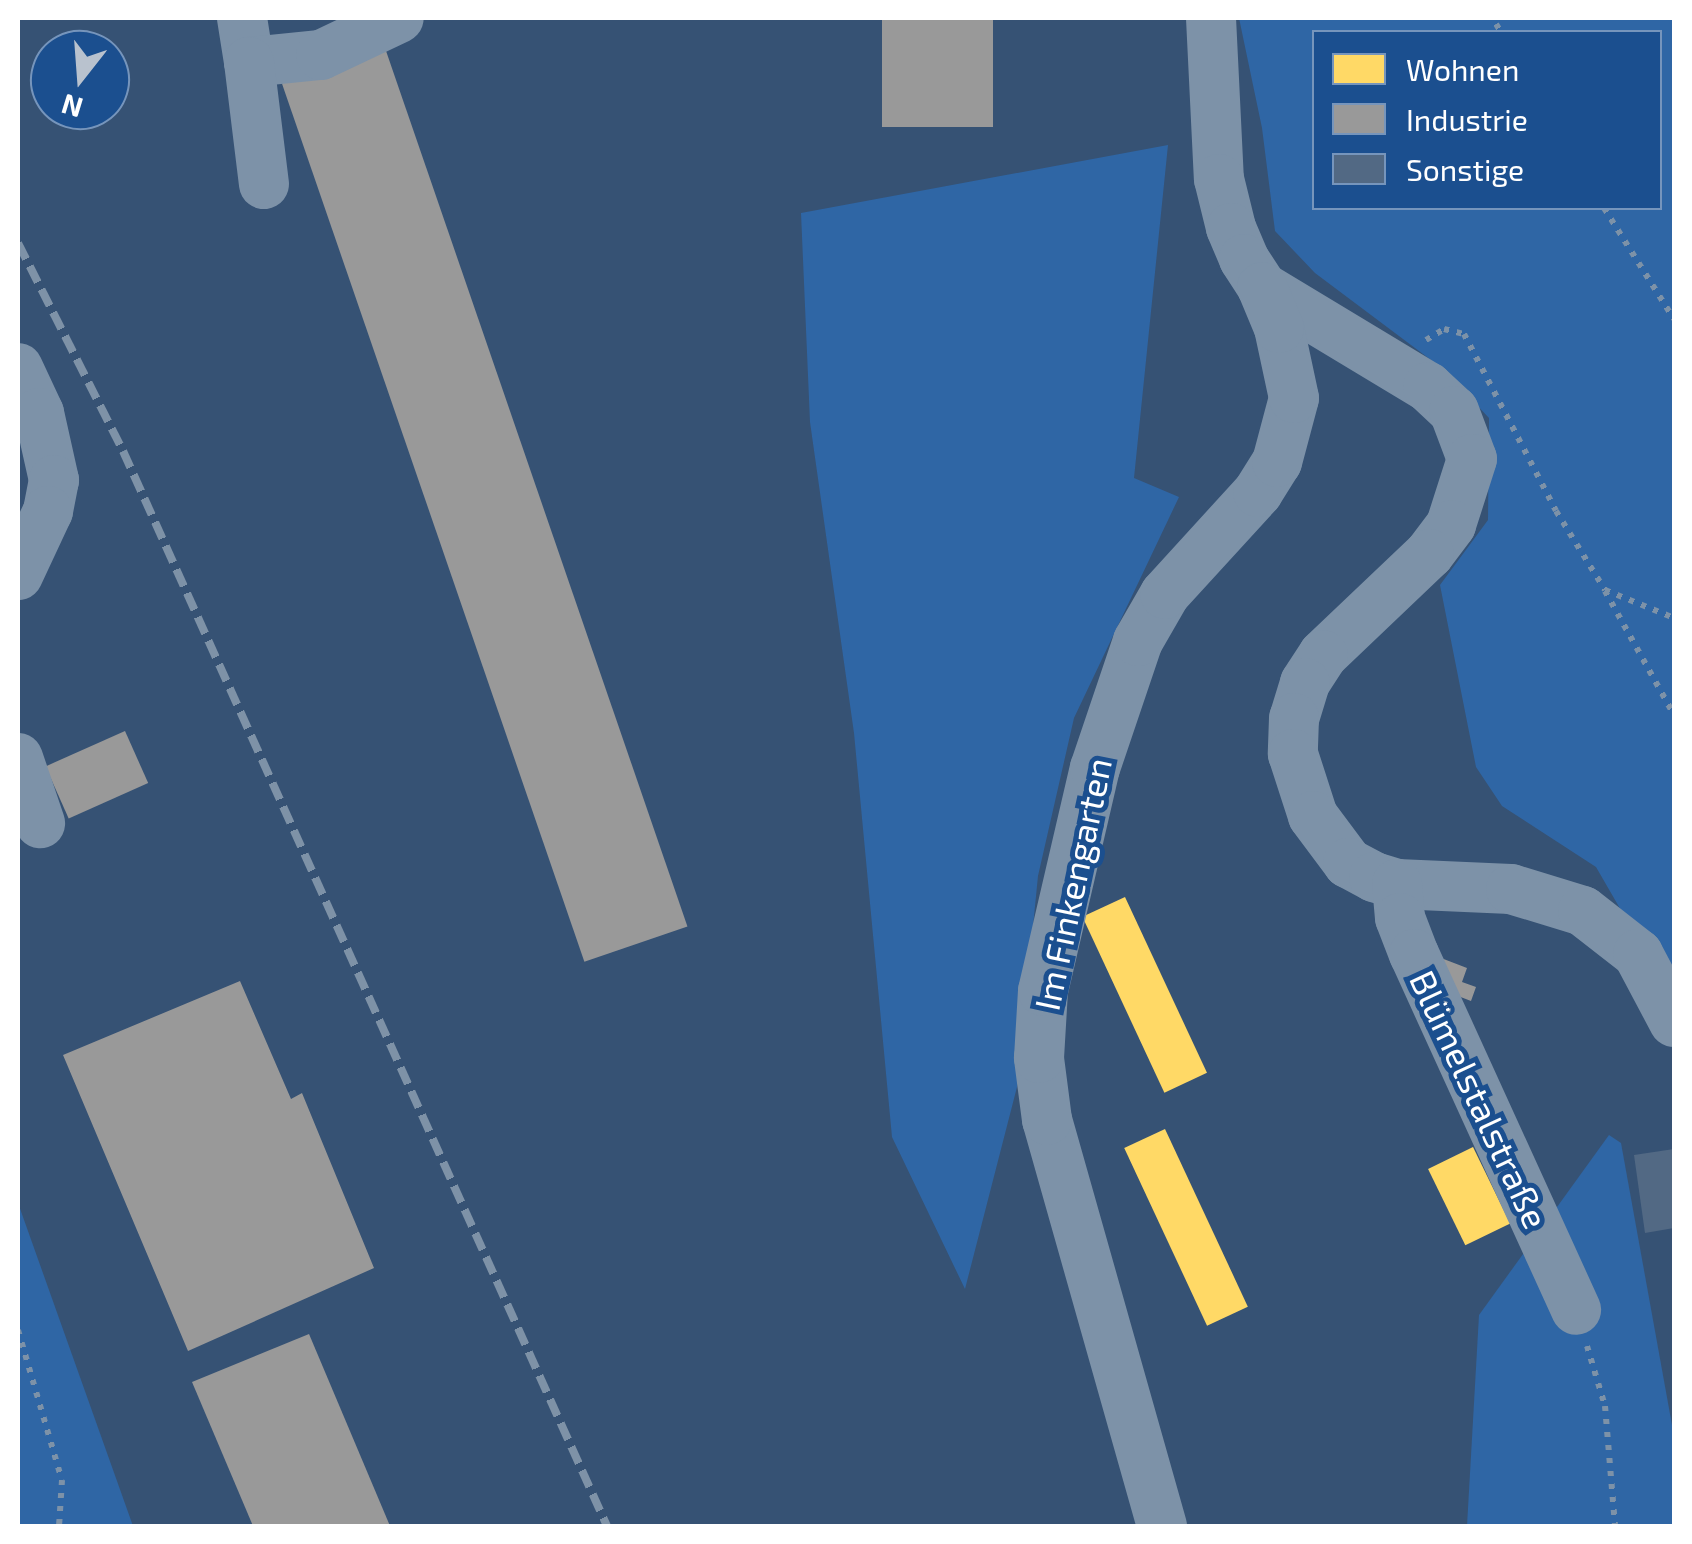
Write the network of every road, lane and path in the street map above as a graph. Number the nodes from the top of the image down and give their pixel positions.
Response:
1 (398, 18) edge
2 (1211, 18) edge
3 (1496, 24) dead end
4 (1500, 30) edge
5 (246, 40) edge
6 (264, 184) dead end
7 (1605, 210) edge
8 (1262, 287) junction
9 (1674, 319) edge
10 (1390, 362) junction
11 (18, 368) edge
12 (18, 575) edge
13 (1605, 590) junction
14 (1674, 618) edge
15 (1674, 715) edge
16 (18, 758) edge
17 (40, 823) dead end
18 (1397, 884) junction
19 (1674, 1021) edge
20 (1576, 1310) joint
21 (18, 1330) edge
22 (59, 1526) edge
23 (1162, 1526) edge
24 (1615, 1526) edge

1 - 5 street
2 - 8 street
3 - 4 path
5 - 6 street
7 - 9 path
8 - 10 street
8 - 23 street, Im Finkengarten
10 - 13 path
10 - 18 street
11 - 12 street
13 - 14 path
13 - 15 path
16 - 17 street
18 - 19 street
18 - 20 street, Blümelstalstraße
20 - 24 path
21 - 22 path

